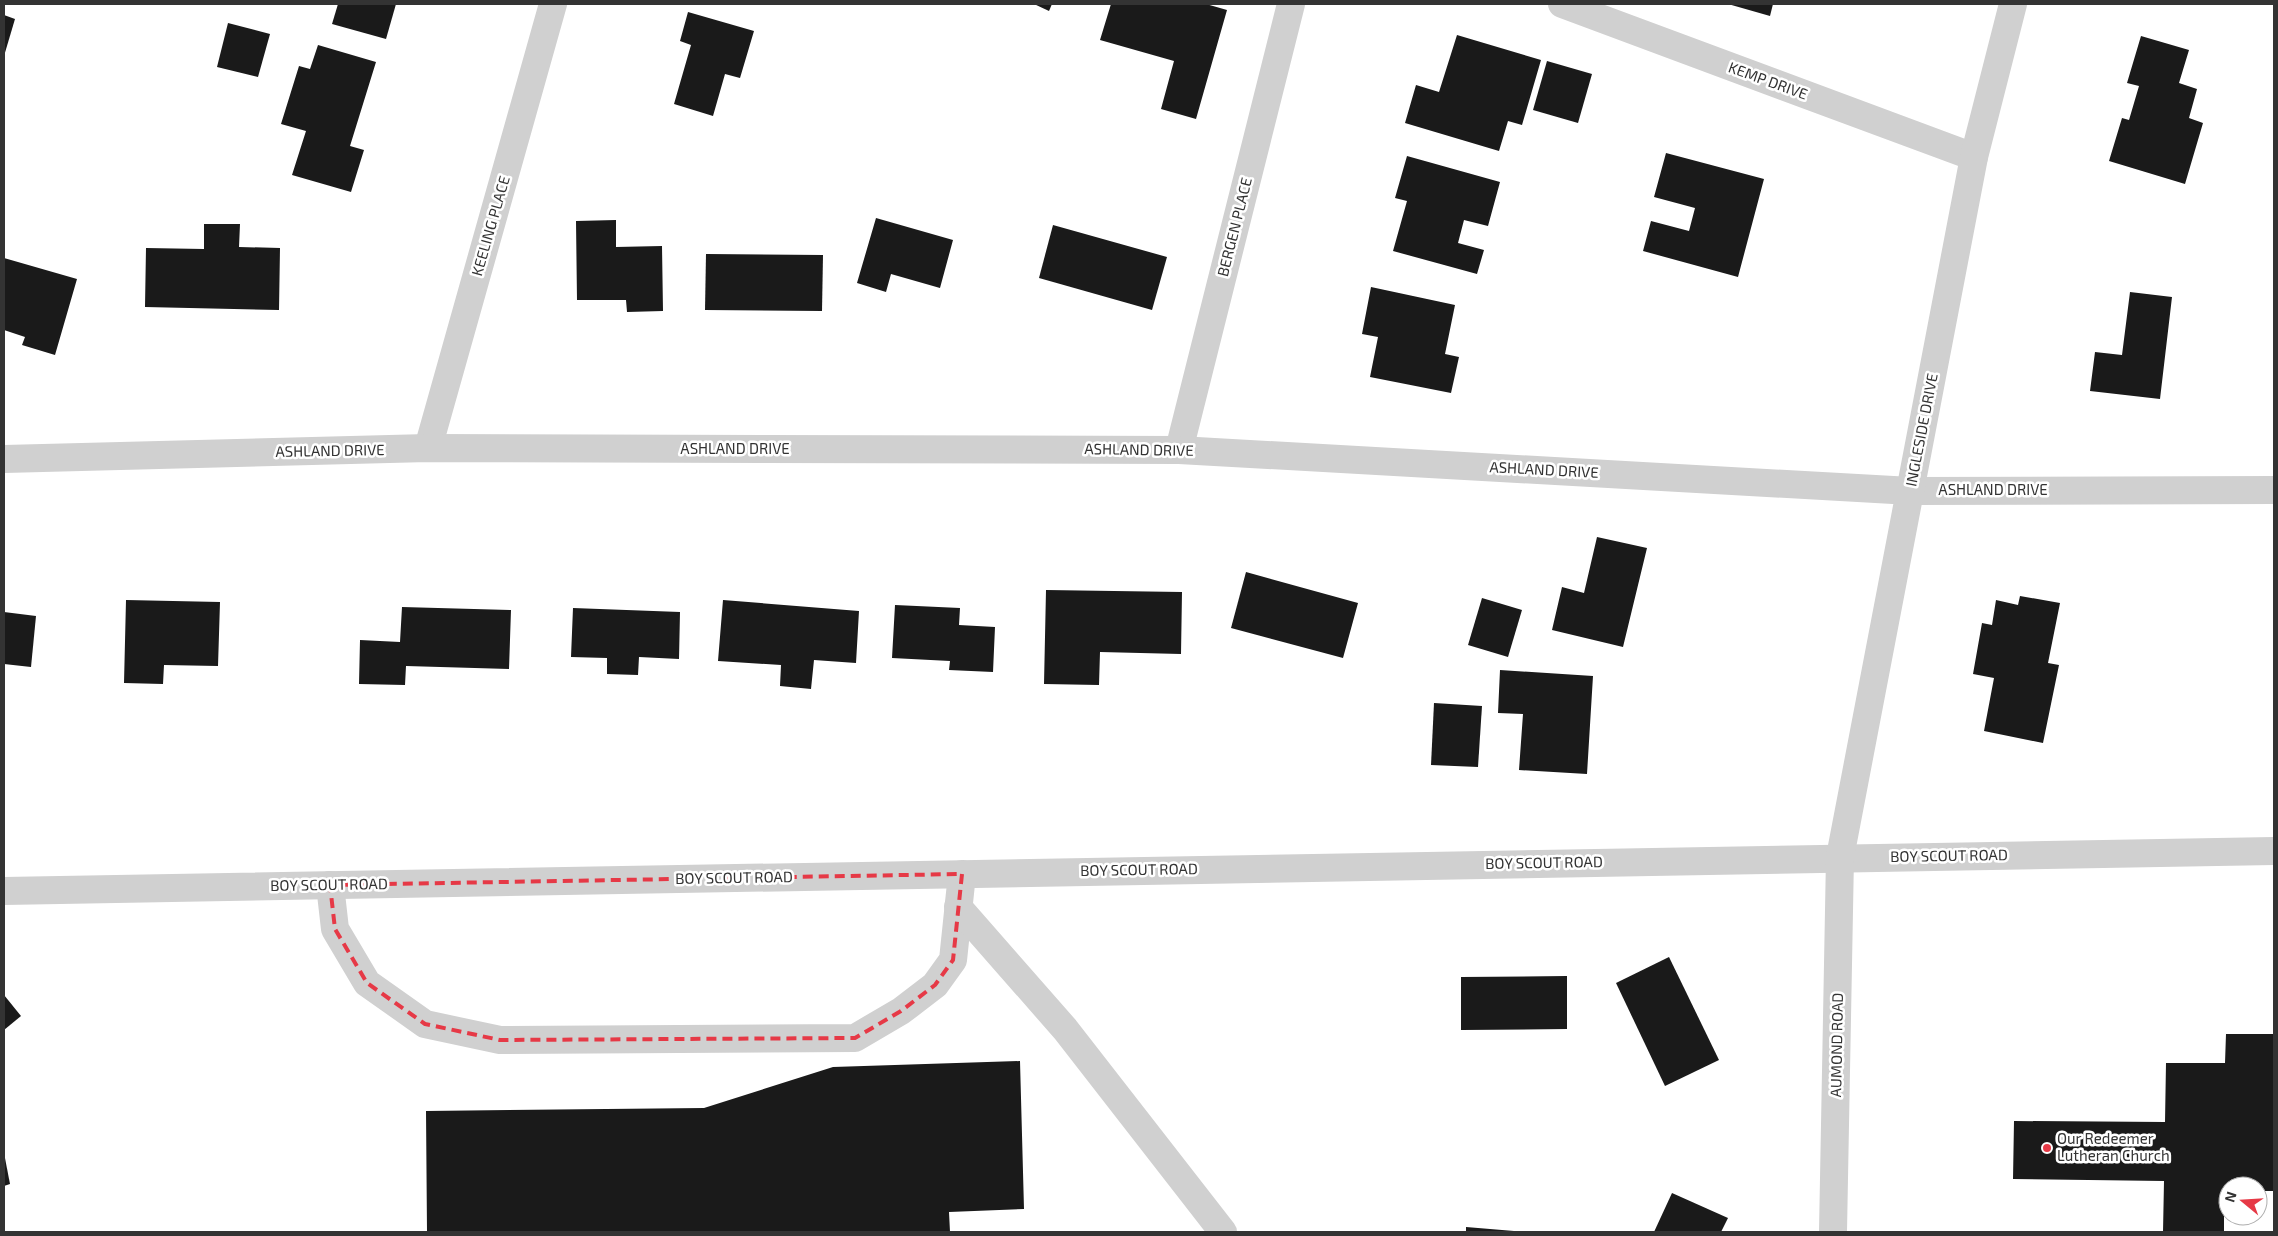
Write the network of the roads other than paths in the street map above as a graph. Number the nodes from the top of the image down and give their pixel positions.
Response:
1 (553, 4) edge
2 (1291, 4) edge
3 (1562, 4) edge
4 (2013, 4) edge
5 (1974, 157) junction
6 (428, 448) junction
7 (1179, 450) junction
8 (4, 458) edge
9 (1911, 490) junction
10 (2274, 490) edge
11 (2274, 851) edge
12 (1840, 857) junction
13 (962, 874) junction
14 (330, 885) junction
15 (4, 891) edge
16 (958, 907) junction
17 (1223, 1232) edge
18 (1833, 1232) edge

1 - 6 street, KEELING PLACE
2 - 7 street, BERGEN PLACE
3 - 5 street, KEMP DRIVE
4 - 5 street, INGLESIDE DRIVE
5 - 9 street, INGLESIDE DRIVE
6 - 7 street, ASHLAND DRIVE
6 - 8 street, ASHLAND DRIVE
7 - 9 street, ASHLAND DRIVE
9 - 10 street, ASHLAND DRIVE
9 - 12 street, INGLESIDE DRIVE
11 - 12 street, BOY SCOUT ROAD
12 - 13 street, BOY SCOUT ROAD
12 - 18 street, AUMOND ROAD
13 - 14 street, BOY SCOUT ROAD
13 - 16 street
14 - 15 street, BOY SCOUT ROAD
14 - 16 street
16 - 17 street

